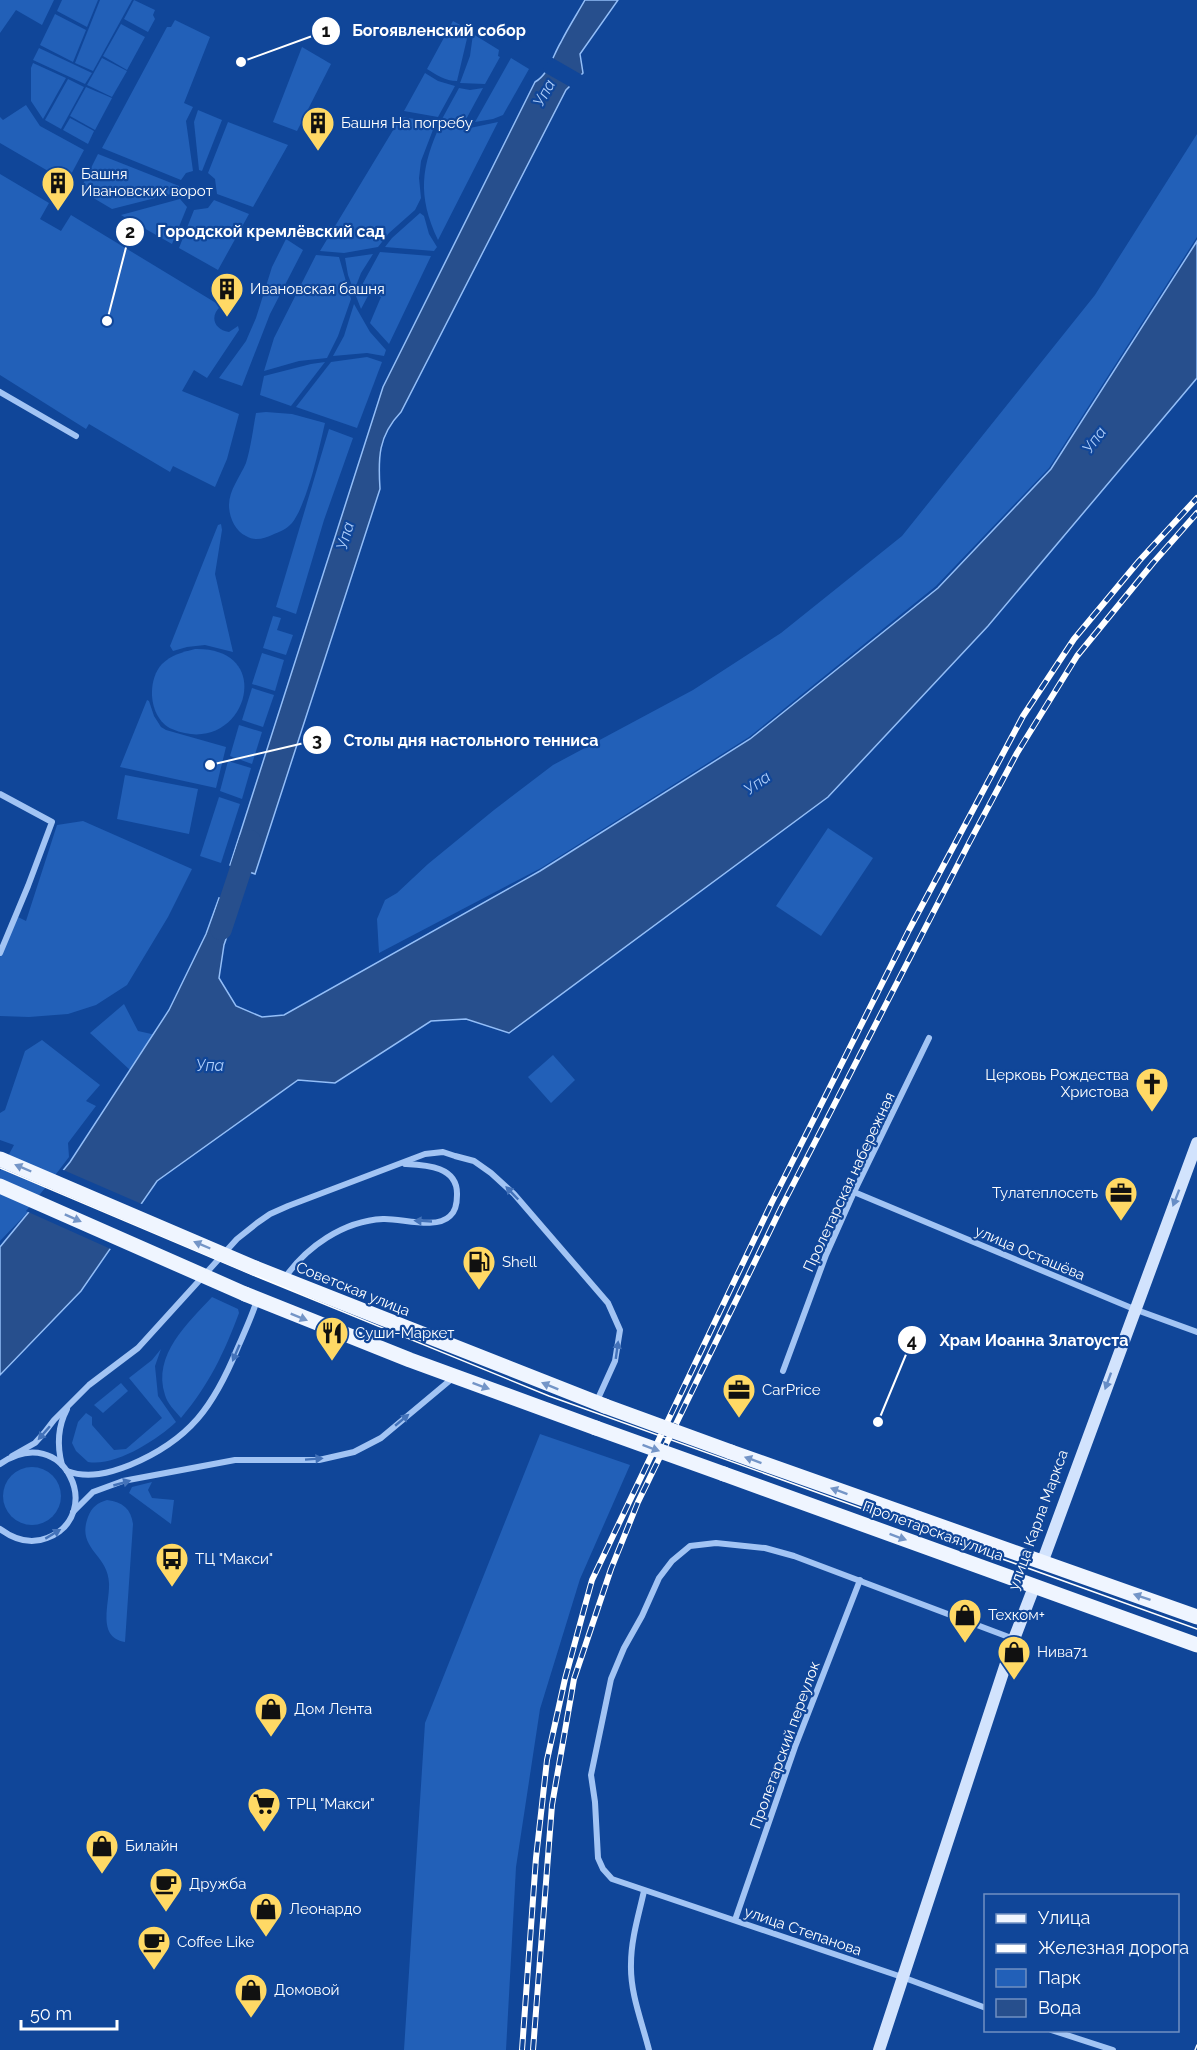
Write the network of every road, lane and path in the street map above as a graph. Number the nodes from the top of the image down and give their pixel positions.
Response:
1 (0, 392) edge
2 (76, 436) dead end
3 (0, 794) edge
4 (0, 953) edge
5 (930, 1038) dead end
6 (1197, 1143) edge
7 (0, 1159) edge
8 (404, 1164) junction
9 (0, 1186) edge
10 (854, 1192) junction
11 (284, 1280) junction
12 (251, 1297) junction
13 (1134, 1309) junction
14 (1197, 1332) edge
15 (783, 1371) dead end
16 (454, 1376) junction
17 (70, 1403) junction
18 (600, 1405) junction
19 (731, 1452) joint
20 (12, 1456) junction
21 (0, 1464) edge
22 (65, 1468) junction
23 (73, 1512) junction
24 (0, 1529) edge
25 (1042, 1563) junction
26 (860, 1580) junction
27 (1034, 1587) junction
28 (1197, 1617) edge
29 (1014, 1639) junction
30 (1197, 1646) edge
31 (644, 1891) junction
32 (735, 1920) junction
33 (903, 1977) junction
34 (984, 2007) edge
35 (1054, 2032) edge
36 (649, 2050) edge
37 (879, 2050) edge
38 (1113, 2050) edge

1 - 2 street
3 - 4 street
5 - 10 street, Пролетарская набережная
6 -> 13 main road, улица Карла Маркса
11 -> 7 main road, Советская улица, bridge
8 -> 11 street
8 - 17 street
18 -> 8 street
9 -> 12 main road, bridge
10 - 13 street, улица Осташёва
10 - 15 street, Пролетарская набережная
18 -> 11 main road, Советская улица
12 -> 16 main road
12 -> 22 street
13 - 14 street, улица Осташёва
13 -> 25 main road, улица Карла Маркса
23 -> 16 street
16 -> 27 main road, Пролетарская улица, bridge
17 -> 20 street
17 - 22 street
18 - 19 main road, Советская улица, bridge
25 -> 19 main road, Пролетарская улица
20 - 21 street
20 - 22 street
22 - 23 street
24 -> 23 street
25 - 27 main road, улица Карла Маркса
28 -> 25 main road, Пролетарская улица
26 - 29 street
26 - 31 street, улица Степанова
26 - 32 street, Пролетарский переулок
27 - 29 main road, улица Карла Маркса
27 - 30 main road, Пролетарская улица
29 - 33 main road, улица Карла Маркса
31 - 32 street, улица Степанова
31 - 36 street
32 - 33 street, улица Степанова
33 - 34 street, улица Степанова
33 - 37 main road, улица Карла Маркса
35 - 38 street

